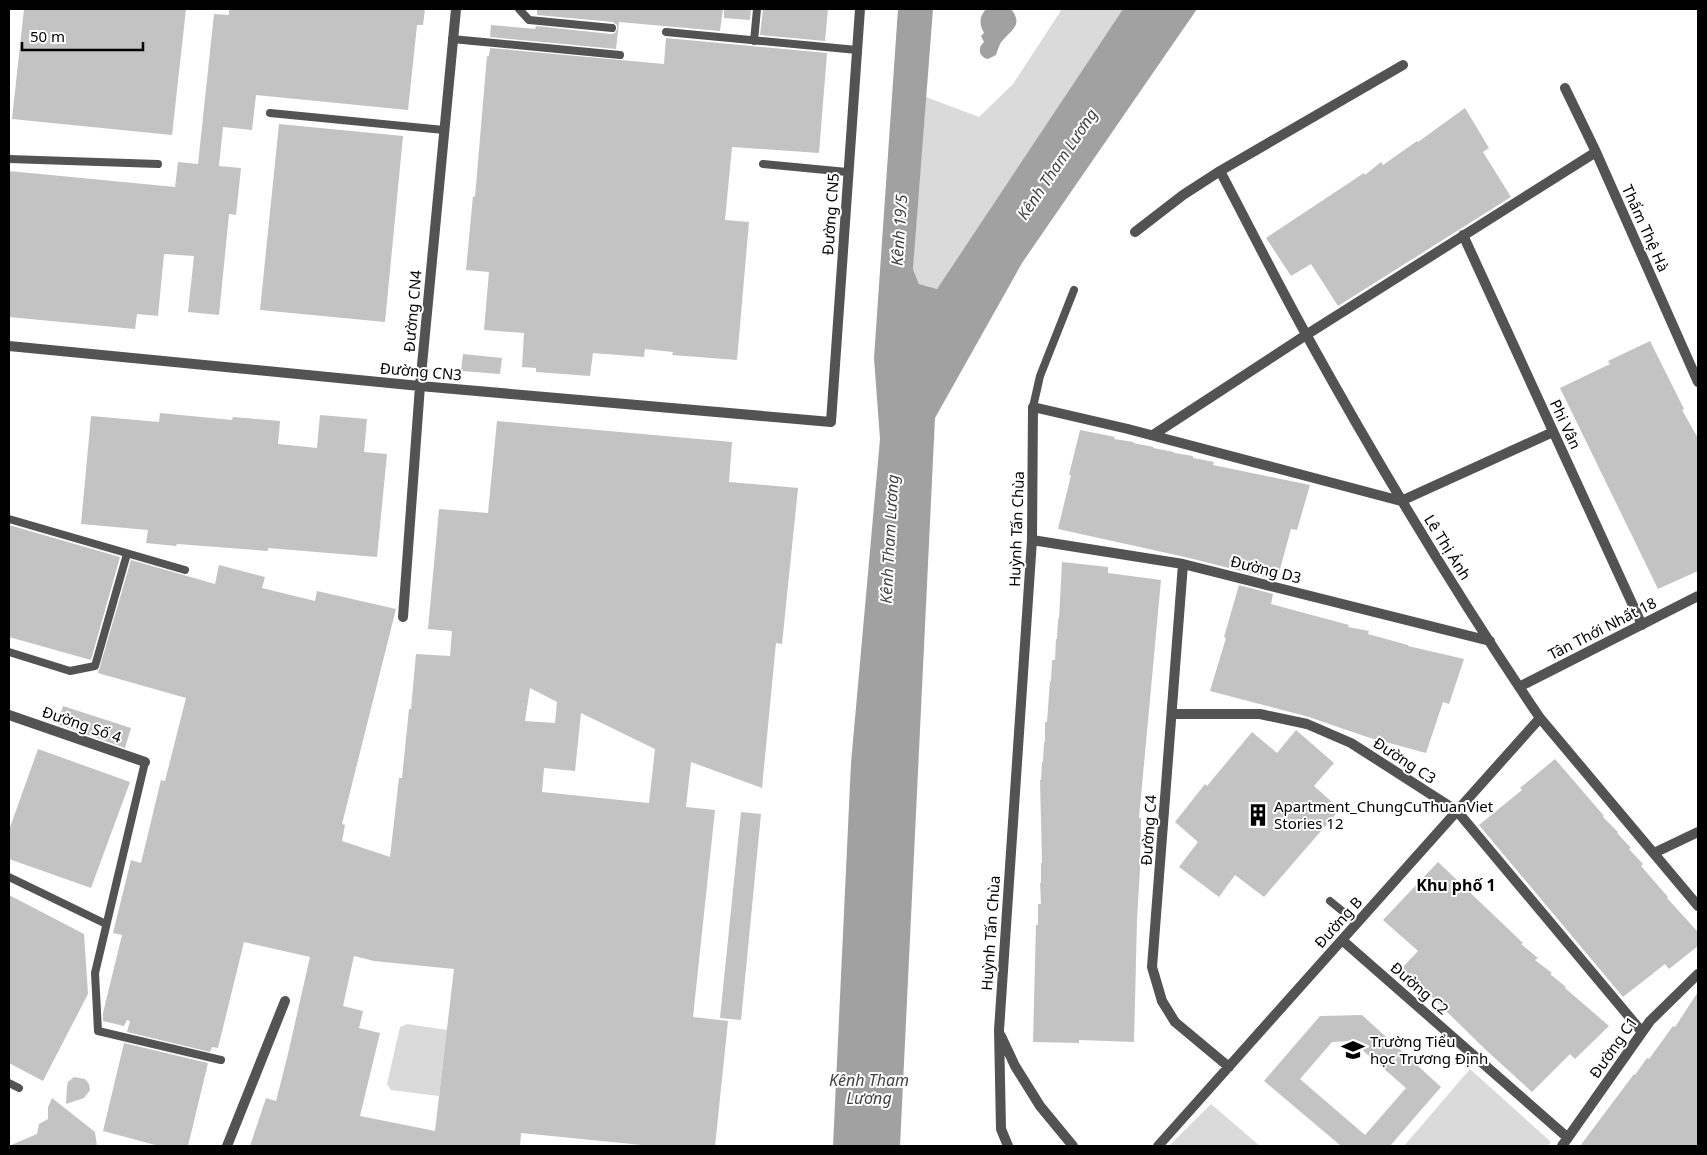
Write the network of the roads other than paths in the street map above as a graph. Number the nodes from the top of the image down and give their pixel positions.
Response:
1 (456, 9) edge
2 (519, 9) edge
3 (757, 9) edge
4 (860, 9) edge
5 (612, 28) dead end
6 (666, 32) dead end
7 (452, 39) junction
8 (754, 41) junction
9 (857, 50) junction
10 (620, 56) dead end
11 (1403, 65) dead end
12 (1565, 88) dead end
13 (270, 113) dead end
14 (444, 130) junction
15 (1596, 152) junction
16 (9, 159) edge
17 (158, 164) dead end
18 (763, 164) dead end
19 (1220, 171) junction
20 (848, 172) junction
21 (1135, 232) dead end
22 (1463, 235) junction
23 (1074, 290) dead end
24 (1306, 335) junction
25 (9, 346) edge
26 (1694, 363) edge
27 (1698, 382) edge
28 (420, 386) junction
29 (1033, 407) junction
30 (831, 422) joint
31 (1553, 432) junction
32 (1152, 435) junction
33 (1401, 501) junction
34 (9, 519) edge
35 (1032, 540) junction
36 (127, 554) junction
37 (1184, 564) junction
38 (185, 570) dead end
39 (1698, 596) edge
40 (403, 617) dead end
41 (1642, 625) junction
42 (1490, 641) junction
43 (9, 652) edge
44 (1519, 686) junction
45 (1172, 714) junction
46 (9, 715) edge
47 (1540, 718) junction
48 (145, 762) joint
49 (1457, 811) junction
50 (1698, 832) edge
51 (1654, 853) junction
52 (9, 877) edge
53 (1330, 901) dead end
54 (1698, 906) edge
55 (1357, 923) junction
56 (106, 924) junction
57 (1342, 940) junction
58 (1698, 974) edge
59 (285, 1002) dead end
60 (999, 1030) junction
61 (1642, 1032) junction
62 (221, 1060) dead end
63 (1229, 1067) junction
64 (9, 1083) edge
65 (20, 1088) dead end
66 (1565, 1142) edge
67 (227, 1146) edge
68 (1008, 1146) edge
69 (1073, 1146) edge
70 (1158, 1146) edge

1 - 7 street, Đường CN4
2 - 5 lane
3 - 8 lane
4 - 9 street, Đường CN5
6 - 8 lane
7 - 10 lane
7 - 14 street, Đường CN4
8 - 9 lane
9 - 20 street, Đường CN5
11 - 19 street
12 - 15 street, Thẩm Thệ Hà
13 - 14 lane
14 - 28 street, Đường CN4
15 - 22 street
15 - 26 street, Thẩm Thệ Hà
16 - 17 lane
18 - 20 lane
19 - 21 street
19 - 24 street, Lê Thị Ánh
20 - 30 street, Đường CN5
22 - 24 street
22 - 31 street, Phi Vân
23 - 29 lane
24 - 32 street
24 - 33 street, Lê Thị Ánh
25 - 28 street, Đường CN3
26 - 27 street, Thẩm Thệ Hà
28 - 30 street, Đường CN3
28 - 40 street, Đường CN4
29 - 32 street
29 - 35 street, Huỳnh Tấn Chùa
31 - 33 street
31 - 41 street, Phi Vân
32 - 33 street
33 - 42 street, Lê Thị Ánh
34 - 36 lane
35 - 37 street, Đường D3
35 - 60 street, Huỳnh Tấn Chùa
36 - 38 lane
36 - 43 lane
37 - 42 street, Đường D3
37 - 45 street, Đường C4
39 - 41 street, Tân Thới Nhất 18
41 - 44 street, Tân Thới Nhất 18
42 - 44 street, Lê Thị Ánh
44 - 47 street, Lê Thị Ánh
45 - 49 street, Đường C3
45 - 63 street, Đường C4
46 - 48 street, Đường Số 4
47 - 49 street, Đường B
47 - 51 street, Lê Thị Ánh
48 - 56 lane
49 - 55 street, Đường B
49 - 61 street, Đường C3
50 - 51 street
51 - 54 street, Lê Thị Ánh
52 - 56 lane
53 - 55 lane
55 - 57 street, Đường B
56 - 62 lane
57 - 63 street, Đường B
57 - 66 street, Đường C2
58 - 61 street, Đường C1
59 - 67 street
60 - 68 street, Huỳnh Tấn Chùa
60 - 69 street, Huỳnh Tấn Chùa
61 - 66 street, Đường C1
63 - 70 street, Đường B
64 - 65 lane

